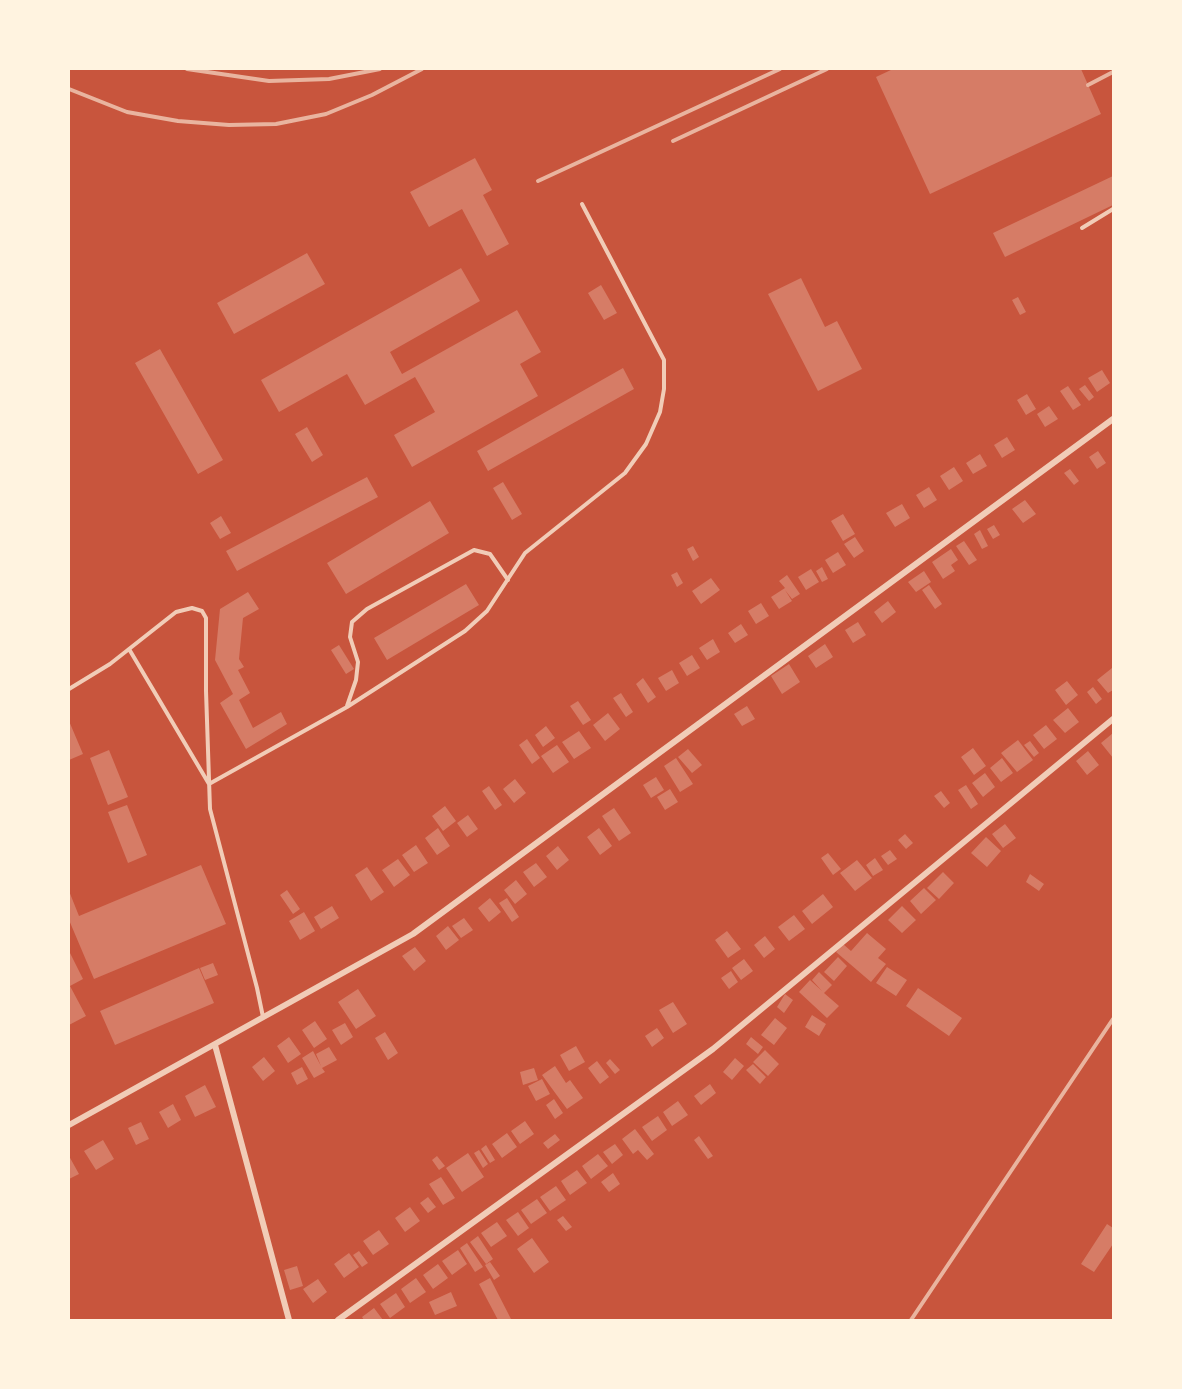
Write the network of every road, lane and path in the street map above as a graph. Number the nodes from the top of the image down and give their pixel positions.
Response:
1 (582, 204) dead end
2 (1113, 209) edge
3 (1082, 228) dead end
4 (1113, 419) edge
5 (508, 580) junction
6 (129, 649) junction
7 (69, 689) edge
8 (347, 706) junction
9 (1113, 719) edge
10 (209, 784) junction
11 (263, 1018) junction
12 (215, 1045) junction
13 (69, 1125) edge
14 (289, 1320) edge
15 (338, 1320) edge

1 - 5 lane
2 - 3 lane
4 - 11 street
5 - 8 lane
5 - 8 lane
6 - 7 lane
6 - 10 lane
6 - 10 lane
8 - 10 lane
9 - 15 street
10 - 11 lane
11 - 12 street
12 - 13 street
12 - 14 street

